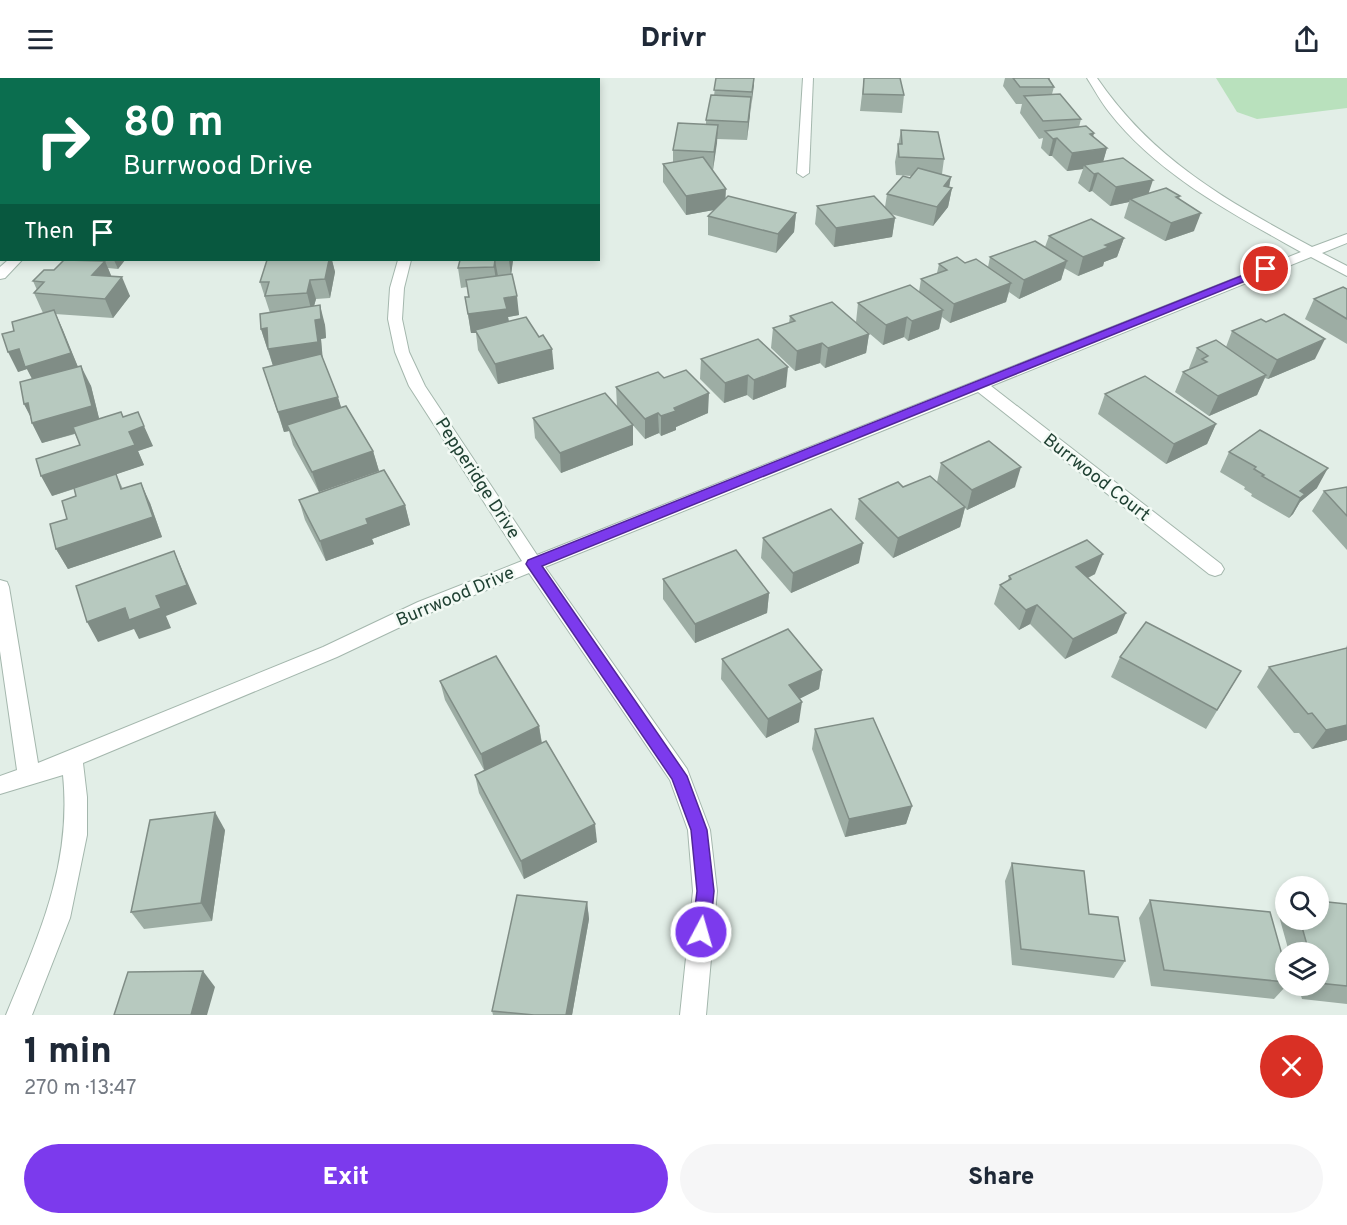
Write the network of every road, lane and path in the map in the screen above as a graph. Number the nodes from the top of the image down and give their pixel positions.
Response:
1 (808, 78) edge
2 (1092, 78) edge
3 (803, 173) dead end
4 (1347, 238) edge
5 (1311, 251) junction
6 (14, 261) edge
7 (404, 261) edge
8 (1347, 272) edge
9 (0, 275) edge
10 (979, 385) junction
11 (533, 564) junction
12 (1215, 569) dead end
13 (0, 587) edge
14 (29, 776) junction
15 (0, 785) edge
16 (19, 1015) edge
17 (693, 1015) edge

1 - 3 street
2 - 5 street
4 - 5 street, Burrwood Drive
5 - 8 street
5 - 10 street, Burrwood Drive
6 - 9 street
7 - 11 street, Pepperidge Drive
10 - 11 street, Burrwood Drive
10 - 12 street, Burrwood Court
11 - 14 street, Burrwood Drive
11 - 17 street, Pepperidge Drive
13 - 14 street
14 - 15 street, Burrwood Drive
14 - 16 street

